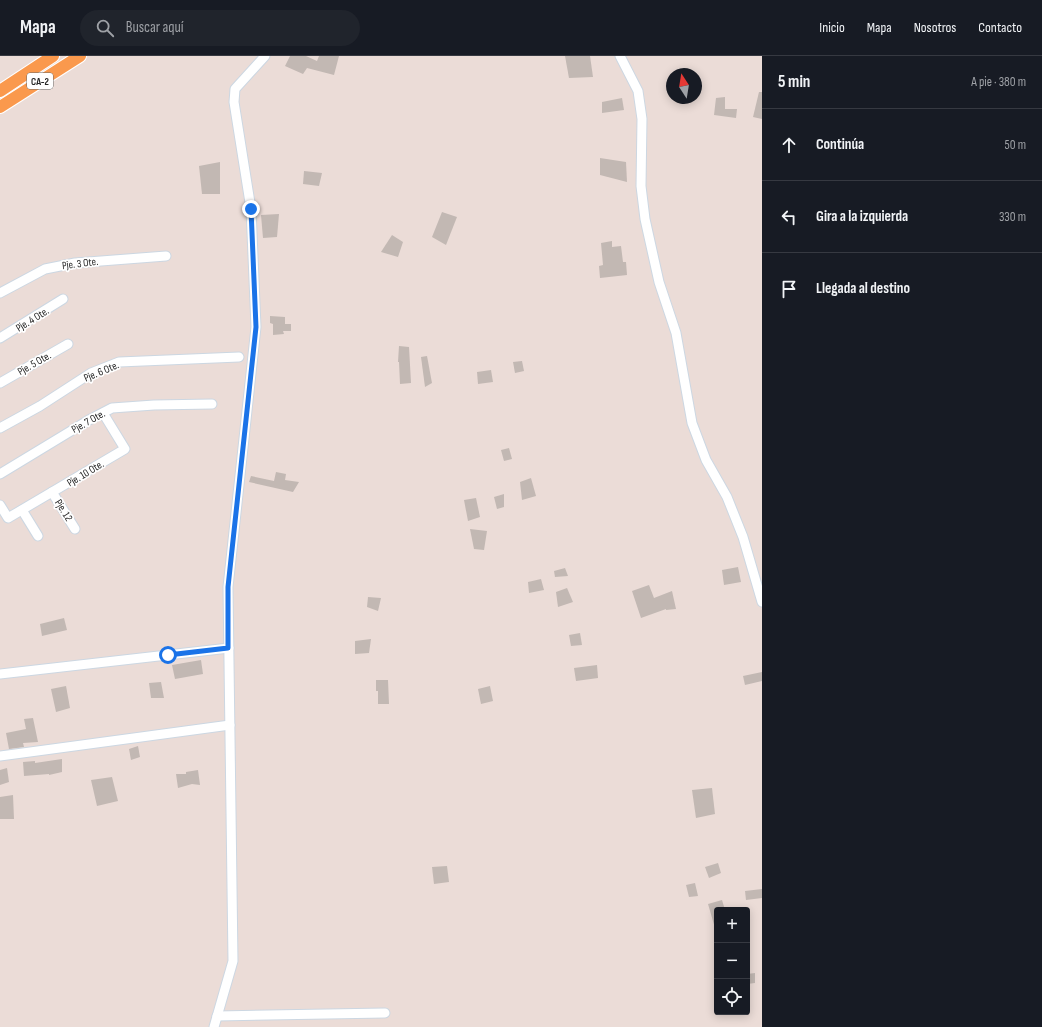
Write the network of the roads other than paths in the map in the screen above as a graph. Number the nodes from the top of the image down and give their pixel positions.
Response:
1 (53, 56) edge
2 (80, 56) edge
3 (265, 56) edge
4 (620, 56) edge
5 (0, 91) edge
6 (0, 107) edge
7 (166, 256) dead end
8 (0, 293) edge
9 (63, 299) dead end
10 (0, 338) edge
11 (68, 344) dead end
12 (239, 357) dead end
13 (0, 383) edge
14 (212, 404) dead end
15 (103, 413) junction
16 (0, 428) edge
17 (0, 474) edge
18 (52, 492) junction
19 (0, 505) edge
20 (22, 510) junction
21 (75, 529) dead end
22 (38, 536) dead end
23 (762, 602) edge
24 (228, 648) junction
25 (0, 674) edge
26 (230, 725) junction
27 (0, 756) edge
28 (385, 1013) dead end
29 (217, 1016) junction
30 (214, 1027) edge

1 - 5 main road, CA-2
2 - 6 main road, CA-2
3 - 24 street
4 - 23 street
7 - 8 street, Pje. 3 Ote.
9 - 10 street, Pje. 4 Ote.
11 - 13 street, Pje. 5 Ote.
12 - 16 street, Pje. 6 Ote.
14 - 15 street, Pje. 7 Ote.
15 - 17 street, Pje. 7 Ote.
15 - 18 street, Pje. 10 Ote.
18 - 20 street, Pje. 10 Ote.
18 - 21 street, Pje. 12
19 - 20 street, Pje. 10 Ote.
20 - 22 street
24 - 25 street
24 - 26 street
26 - 27 street
26 - 29 street
28 - 29 street
29 - 30 street

